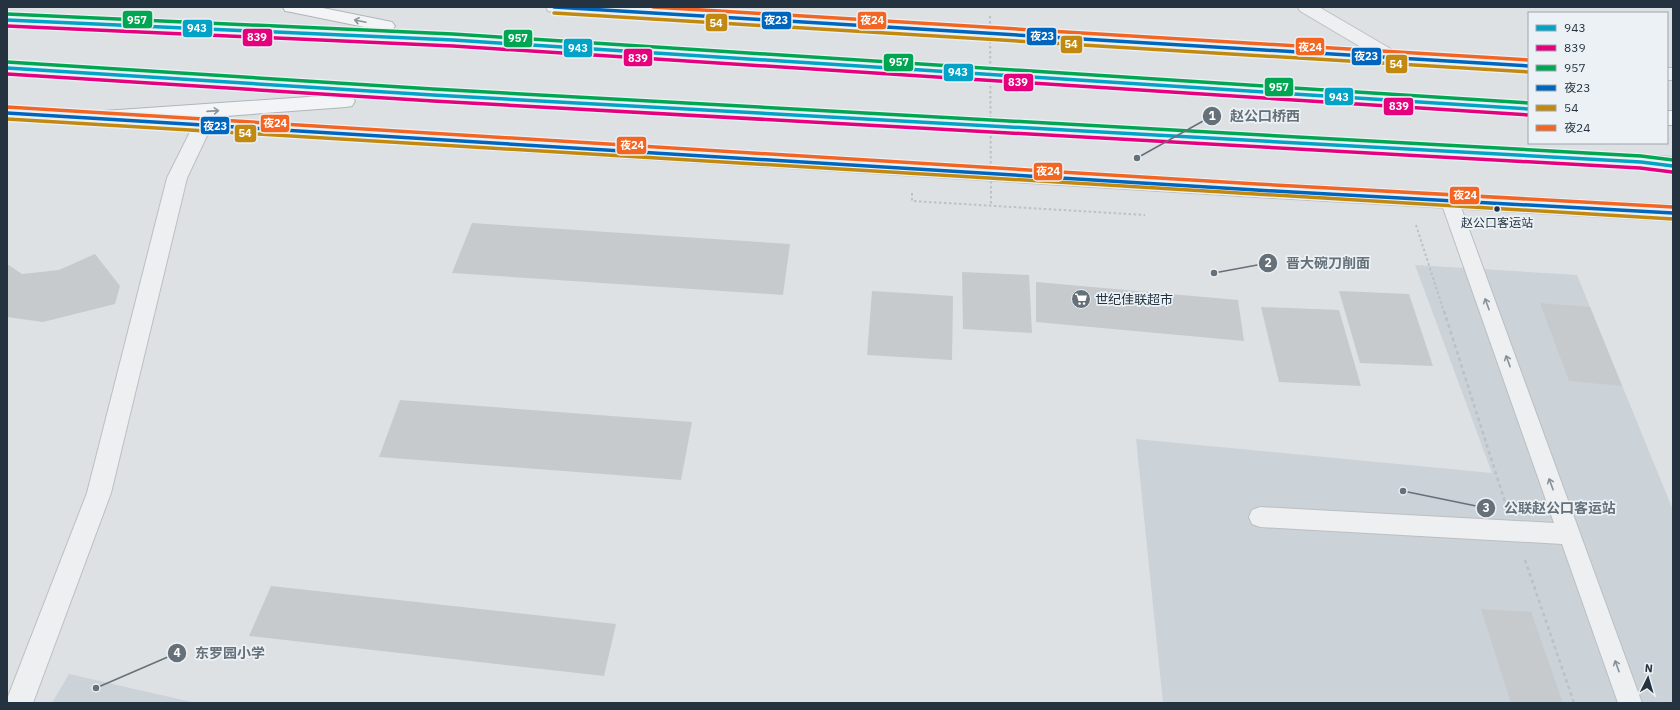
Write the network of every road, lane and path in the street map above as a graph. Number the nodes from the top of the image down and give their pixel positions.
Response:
1 (291, 7) edge
2 (554, 7) edge
3 (1306, 7) edge
4 (990, 16) dead end
5 (7, 20) edge
6 (453, 40) junction
7 (1395, 59) junction
8 (1528, 66) edge
9 (7, 68) edge
10 (433, 95) junction
11 (1528, 109) edge
12 (7, 113) edge
13 (104, 118) junction
14 (204, 123) junction
15 (1673, 165) edge
16 (1408, 199) junction
17 (912, 201) dead end
18 (1450, 202) junction
19 (991, 206) junction
20 (1673, 213) edge
21 (1145, 215) dead end
22 (1260, 517) dead end
23 (1515, 531) junction
24 (1569, 534) junction
25 (19, 703) edge
26 (1574, 703) edge
27 (1630, 703) edge

6 -> 1 highway
2 - 7 street
3 - 7 street
4 - 19 path, bridge
5 - 6 highway
6 - 11 highway
7 - 8 street
9 - 10 highway
13 -> 10 highway
10 - 15 highway
12 - 13 street
13 - 14 street
14 - 16 street
14 - 25 street
16 - 18 street
16 - 23 path
17 - 19 path
18 - 20 street
24 -> 18 lane
19 - 21 path
22 - 23 lane
23 - 24 lane
23 - 26 path
27 -> 24 lane

